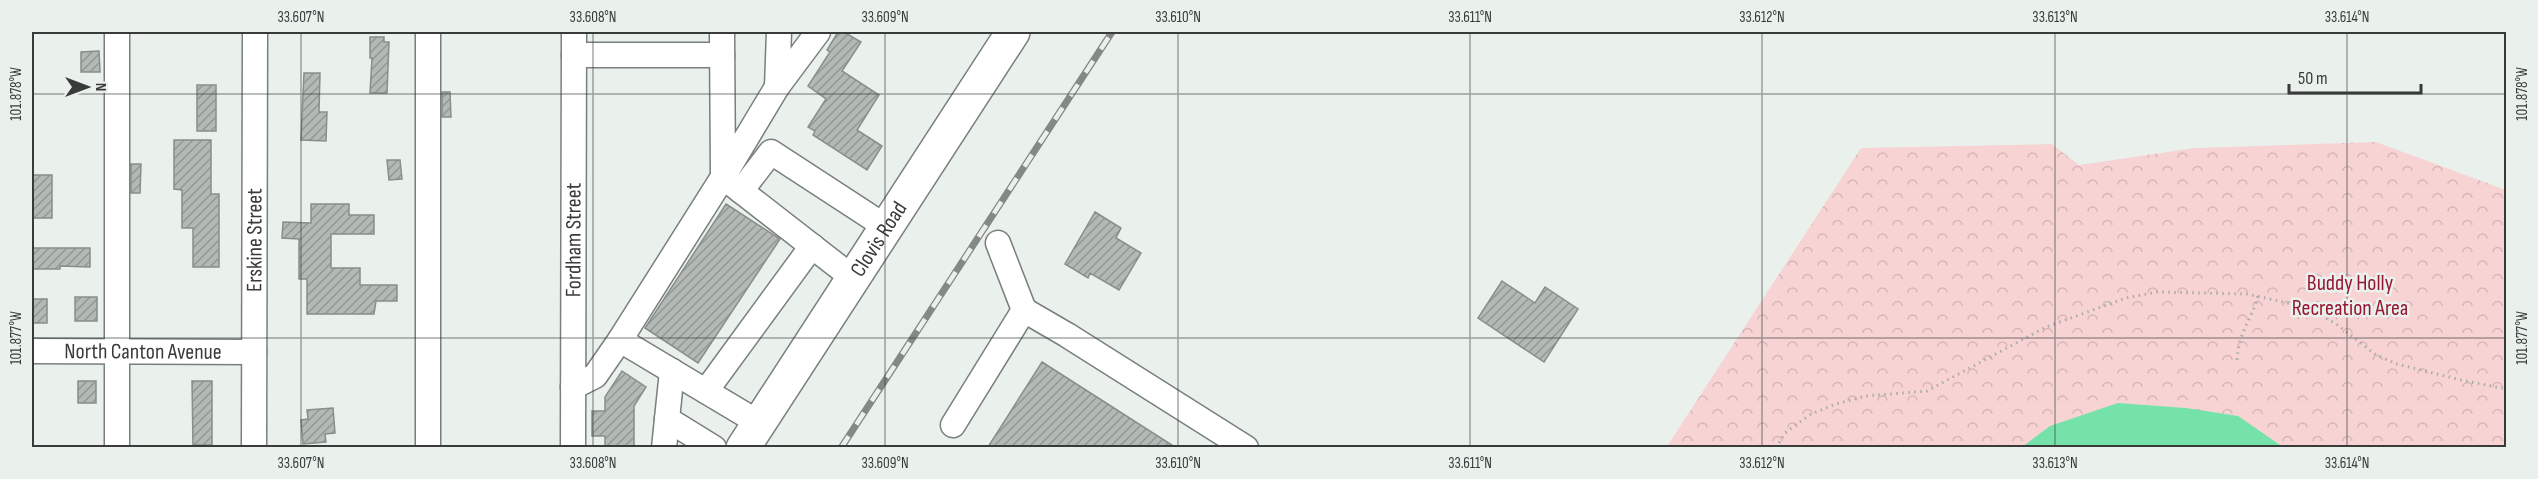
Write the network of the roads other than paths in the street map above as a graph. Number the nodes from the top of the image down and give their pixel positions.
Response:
1 (117, 32) edge
2 (255, 32) edge
3 (428, 32) edge
4 (779, 32) edge
5 (818, 32) edge
6 (1013, 32) edge
7 (574, 43) edge
8 (722, 43) edge
9 (777, 87) junction
10 (732, 184) junction
11 (886, 226) junction
12 (998, 243) dead end
13 (812, 246) junction
14 (854, 278) junction
15 (1024, 310) junction
16 (620, 340) junction
17 (32, 351) edge
18 (117, 351) junction
19 (254, 352) junction
20 (672, 371) junction
21 (573, 387) junction
22 (705, 392) junction
23 (667, 419) junction
24 (953, 425) dead end
25 (751, 435) edge
26 (117, 447) edge
27 (254, 447) edge
28 (428, 447) edge
29 (573, 447) edge
30 (664, 447) edge
31 (714, 447) edge
32 (1246, 447) edge

1 - 18 street
2 - 19 street, Erskine Street
3 - 28 street
4 - 9 street
5 - 9 street
6 - 11 highway, Clovis Road
7 - 8 street
7 - 21 street, Fordham Street
8 - 10 street
9 - 10 street
10 - 11 street
10 - 13 street
10 - 16 street
11 - 14 highway, Clovis Road
12 - 15 street
13 - 14 street
13 - 22 street
14 - 25 highway, Clovis Road
15 - 24 street
15 - 32 street
16 - 20 street
16 - 21 street
17 - 18 street, North Canton Avenue
18 - 19 street, North Canton Avenue
18 - 26 street
19 - 27 street, Erskine Street
20 - 22 street
20 - 23 street
21 - 29 street, Fordham Street
22 - 25 street
23 - 30 street
23 - 31 street

